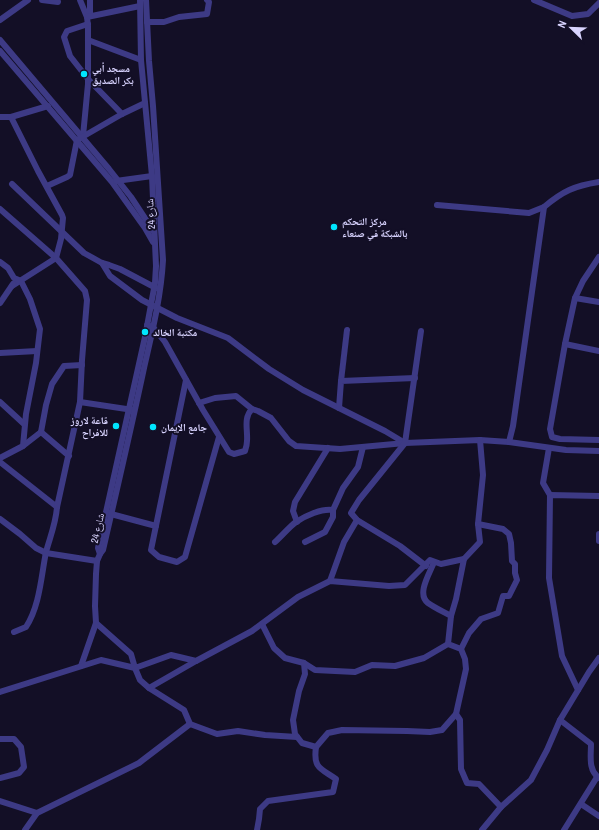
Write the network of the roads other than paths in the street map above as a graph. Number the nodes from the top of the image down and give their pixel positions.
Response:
1 (42, 0) edge
2 (80, 0) edge
3 (90, 0) edge
4 (146, 0) edge
5 (207, 0) edge
6 (534, 0) edge
7 (25, 1) edge
8 (58, 2) dead end
9 (599, 2) edge
10 (140, 3) edge
11 (544, 3) edge
12 (88, 16) junction
13 (0, 20) edge
14 (147, 22) junction
15 (88, 24) junction
16 (0, 40) edge
17 (88, 40) junction
18 (0, 51) edge
19 (141, 60) junction
20 (88, 79) junction
21 (146, 103) junction
22 (48, 106) junction
23 (122, 114) junction
24 (0, 117) edge
25 (11, 117) junction
26 (80, 138) junction
27 (152, 176) junction
28 (115, 181) junction
29 (599, 182) edge
30 (12, 184) dead end
31 (47, 186) junction
32 (437, 205) dead end
33 (544, 207) junction
34 (0, 209) edge
35 (143, 220) junction
36 (157, 222) junction
37 (145, 228) junction
38 (61, 232) junction
39 (154, 232) junction
40 (154, 245) junction
41 (162, 250) junction
42 (599, 257) edge
43 (56, 258) junction
44 (0, 262) edge
45 (102, 263) junction
46 (18, 279) junction
47 (157, 289) junction
48 (575, 298) junction
49 (1, 301) edge
50 (599, 302) edge
51 (154, 306) junction
52 (150, 326) junction
53 (347, 330) dead end
54 (421, 331) dead end
55 (566, 344) junction
56 (37, 351) junction
57 (599, 351) edge
58 (0, 353) edge
59 (82, 364) junction
60 (415, 378) junction
61 (186, 380) junction
62 (342, 381) junction
63 (0, 402) edge
64 (80, 402) junction
65 (199, 403) junction
66 (339, 408) junction
67 (252, 409) junction
68 (132, 410) junction
69 (24, 424) junction
70 (41, 432) junction
71 (219, 437) junction
72 (480, 440) junction
73 (599, 440) edge
74 (509, 442) junction
75 (405, 443) junction
76 (23, 446) junction
77 (363, 447) junction
78 (328, 448) junction
79 (549, 448) junction
80 (599, 451) edge
81 (69, 456) junction
82 (0, 458) edge
83 (0, 462) edge
84 (550, 495) junction
85 (599, 496) edge
86 (57, 507) junction
87 (333, 510) junction
88 (111, 514) junction
89 (0, 519) edge
90 (357, 520) junction
91 (297, 522) junction
92 (478, 524) junction
93 (156, 526) junction
94 (599, 534) edge
95 (599, 541) edge
96 (275, 542) dead end
97 (305, 542) dead end
98 (46, 553) junction
99 (100, 554) junction
100 (464, 559) junction
101 (97, 561) junction
102 (434, 562) junction
103 (426, 566) junction
104 (330, 581) junction
105 (451, 616) junction
106 (96, 623) junction
107 (262, 624) junction
108 (14, 632) dead end
109 (448, 644) junction
110 (461, 649) junction
111 (599, 658) edge
112 (196, 661) junction
113 (304, 664) junction
114 (81, 666) junction
115 (135, 668) junction
116 (149, 688) junction
117 (578, 690) junction
118 (0, 692) edge
119 (456, 714) junction
120 (560, 720) junction
121 (190, 724) junction
122 (297, 737) junction
123 (0, 739) edge
124 (316, 747) junction
125 (0, 778) edge
126 (598, 778) edge
127 (0, 801) edge
128 (580, 804) junction
129 (501, 807) junction
130 (37, 813) junction
131 (599, 816) edge
132 (25, 830) edge
133 (257, 830) edge
134 (482, 830) edge
135 (564, 830) edge

1 - 8 street
2 - 12 street
3 - 12 street
4 - 14 street, شارع 24
5 - 14 street
6 - 11 street
7 - 13 street
9 - 11 street
10 - 12 street
10 - 19 street, شارع 24
12 - 15 street
14 - 36 street, شارع 24
15 - 17 street
15 - 20 street
16 - 26 street
17 - 19 street
17 - 20 street
18 - 22 street
19 - 21 street, شارع 24
20 - 23 street
20 - 26 street
21 - 23 street
21 - 27 street, شارع 24
22 - 25 street
22 - 26 street
23 - 26 street
24 - 25 street
25 - 31 street
26 - 28 street
26 - 31 street
27 - 28 street
27 - 36 street, شارع 24
28 - 35 street
29 - 33 street
30 - 38 street
31 - 38 street
32 - 33 street
33 - 74 street
34 - 43 street
35 - 36 street
35 - 37 street
35 - 39 street
36 - 39 street, شارع 24
36 - 41 street, شارع 24
37 - 39 street
37 - 40 street
38 - 43 street
38 - 45 street
39 - 40 street, شارع 24
39 - 41 street
40 - 47 street, شارع 24
41 - 47 street, شارع 24
42 - 48 street
43 - 46 street
43 - 59 street
44 - 46 street
45 - 47 street
45 - 51 street
46 - 49 street
46 - 56 street
47 - 51 street, شارع 24
48 - 50 street
48 - 55 street
51 - 52 street, شارع 24
51 - 66 street
52 - 61 street
52 - 68 street, شارع 24
53 - 62 street
54 - 60 street
55 - 57 street
55 - 73 street
56 - 58 street
56 - 69 street
59 - 64 street
59 - 70 street
60 - 62 street
60 - 75 street
61 - 65 street
61 - 93 street
62 - 66 street
63 - 69 street
64 - 68 street
64 - 81 street
65 - 67 street
65 - 71 street
66 - 75 street
67 - 71 street
67 - 78 street
68 - 88 street, شارع 24
68 - 99 street, شارع 24
69 - 76 street
70 - 76 street
70 - 81 street
71 - 93 street
72 - 74 street
72 - 75 street
72 - 92 street
74 - 79 street
75 - 77 street
75 - 90 street
76 - 82 street
77 - 78 street
77 - 87 street
78 - 91 street
79 - 80 street
79 - 84 street
81 - 86 street
83 - 86 street
84 - 85 street
84 - 117 street
86 - 98 street
87 - 91 street
87 - 97 street
88 - 93 street
88 - 99 street, شارع 24
89 - 98 street
90 - 103 street
90 - 104 street
91 - 96 street
92 - 100 street
92 - 110 street
94 - 95 street
98 - 101 street
98 - 108 street
99 - 101 street
100 - 102 street
100 - 105 street
101 - 106 street
102 - 103 street
102 - 105 street
103 - 104 street
104 - 107 street
105 - 109 street
106 - 114 street
106 - 115 street
107 - 112 street
107 - 113 street
109 - 110 street
109 - 113 street
110 - 119 street
111 - 117 street
112 - 115 street
112 - 116 street
113 - 122 street
114 - 115 street
114 - 118 street
115 - 116 street
116 - 121 street
117 - 120 street
119 - 124 street
119 - 129 street
120 - 126 street
120 - 129 street
121 - 122 street
121 - 130 street
122 - 124 street
123 - 125 street
124 - 133 street
126 - 128 street
127 - 130 street
128 - 131 street
128 - 135 street
129 - 134 street
130 - 132 street

